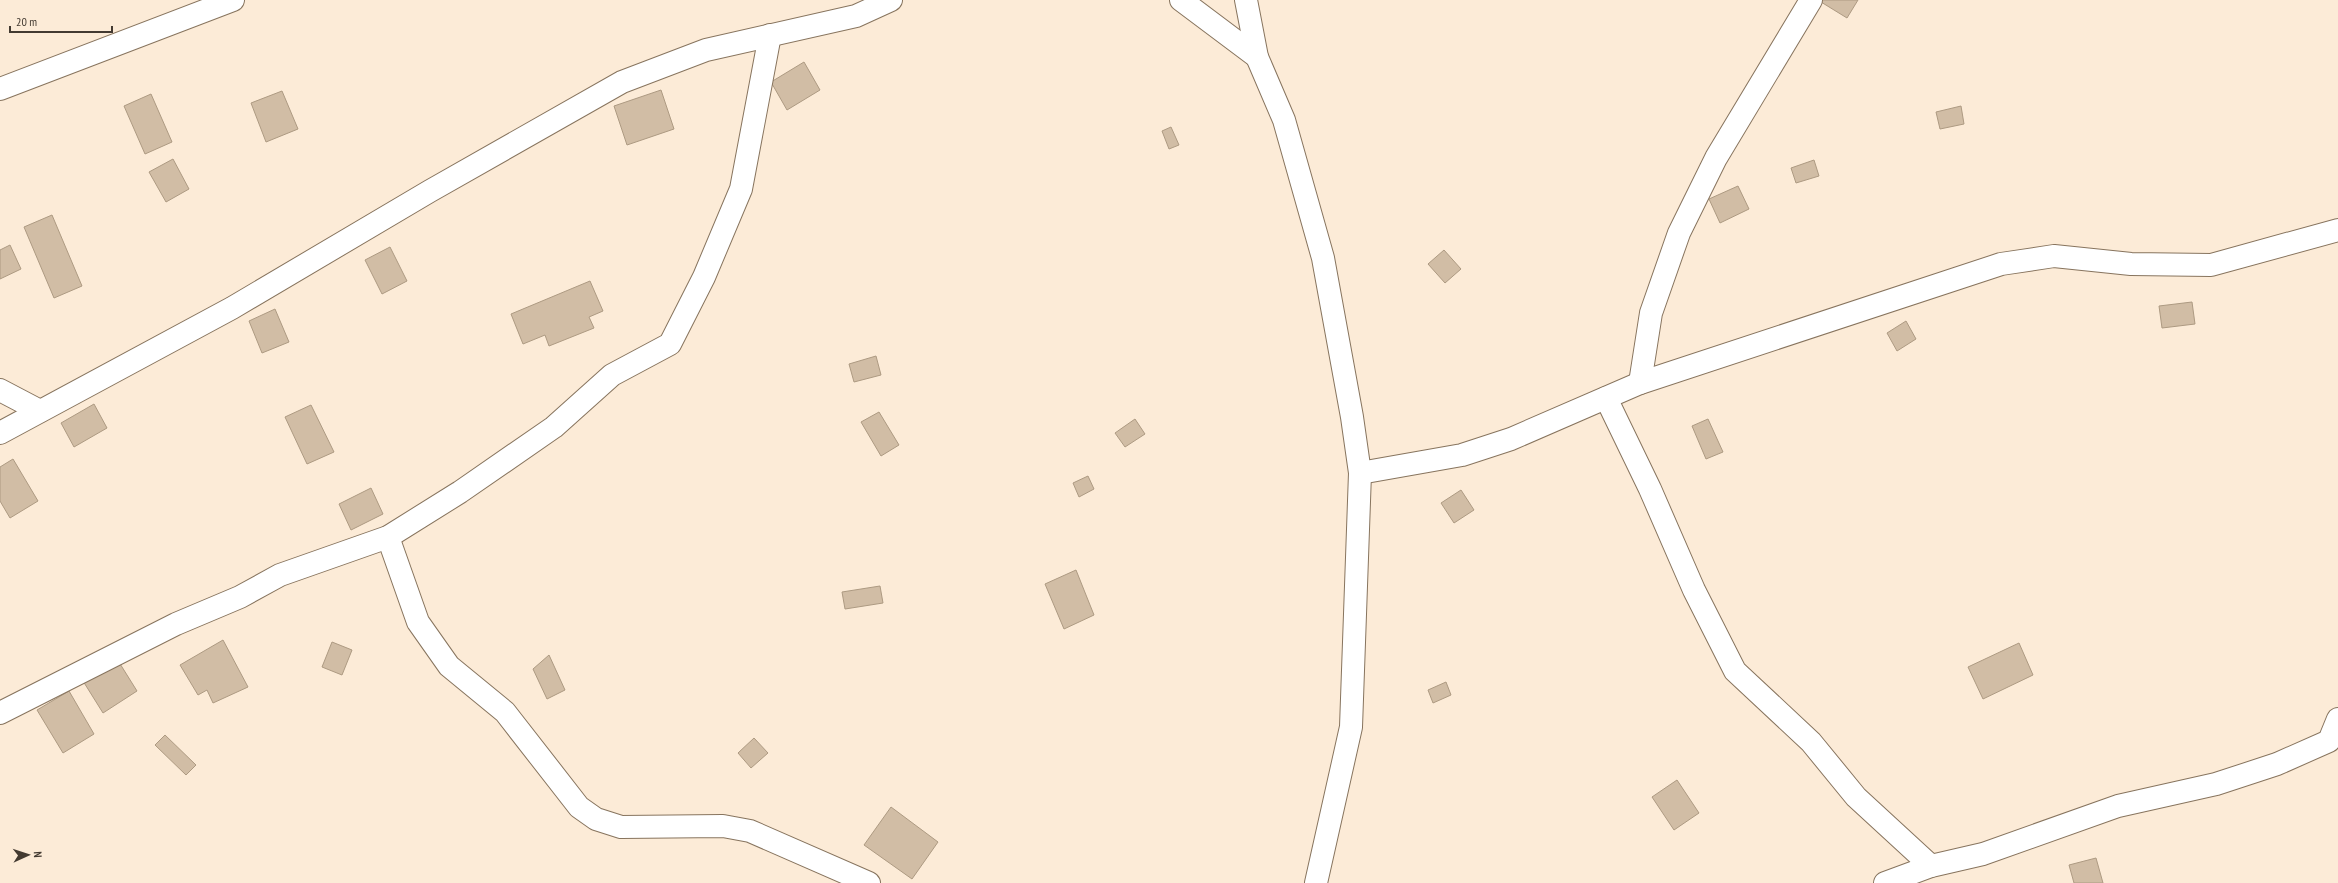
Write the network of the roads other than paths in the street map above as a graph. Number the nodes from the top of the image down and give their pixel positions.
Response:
1 (233, 0) edge
2 (891, 0) edge
3 (1181, 0) edge
4 (1246, 0) edge
5 (1811, 0) edge
6 (770, 35) junction
7 (1257, 56) junction
8 (0, 89) edge
9 (2338, 230) edge
10 (1640, 383) junction
11 (0, 390) edge
12 (1606, 398) junction
13 (40, 411) junction
14 (0, 433) edge
15 (1360, 473) junction
16 (388, 537) junction
17 (0, 713) edge
18 (2338, 719) edge
19 (2333, 749) edge
20 (1931, 866) junction
21 (869, 883) edge
22 (1316, 883) edge
23 (1885, 883) edge

1 - 8 street
2 - 6 street
3 - 7 street
4 - 7 street
5 - 10 street
6 - 13 street
6 - 16 street
7 - 15 street
9 - 10 street
10 - 12 street
11 - 13 street
12 - 15 street
12 - 20 street
13 - 14 street
15 - 22 street
16 - 17 street
16 - 21 street
18 - 19 street
19 - 20 street
20 - 23 street

